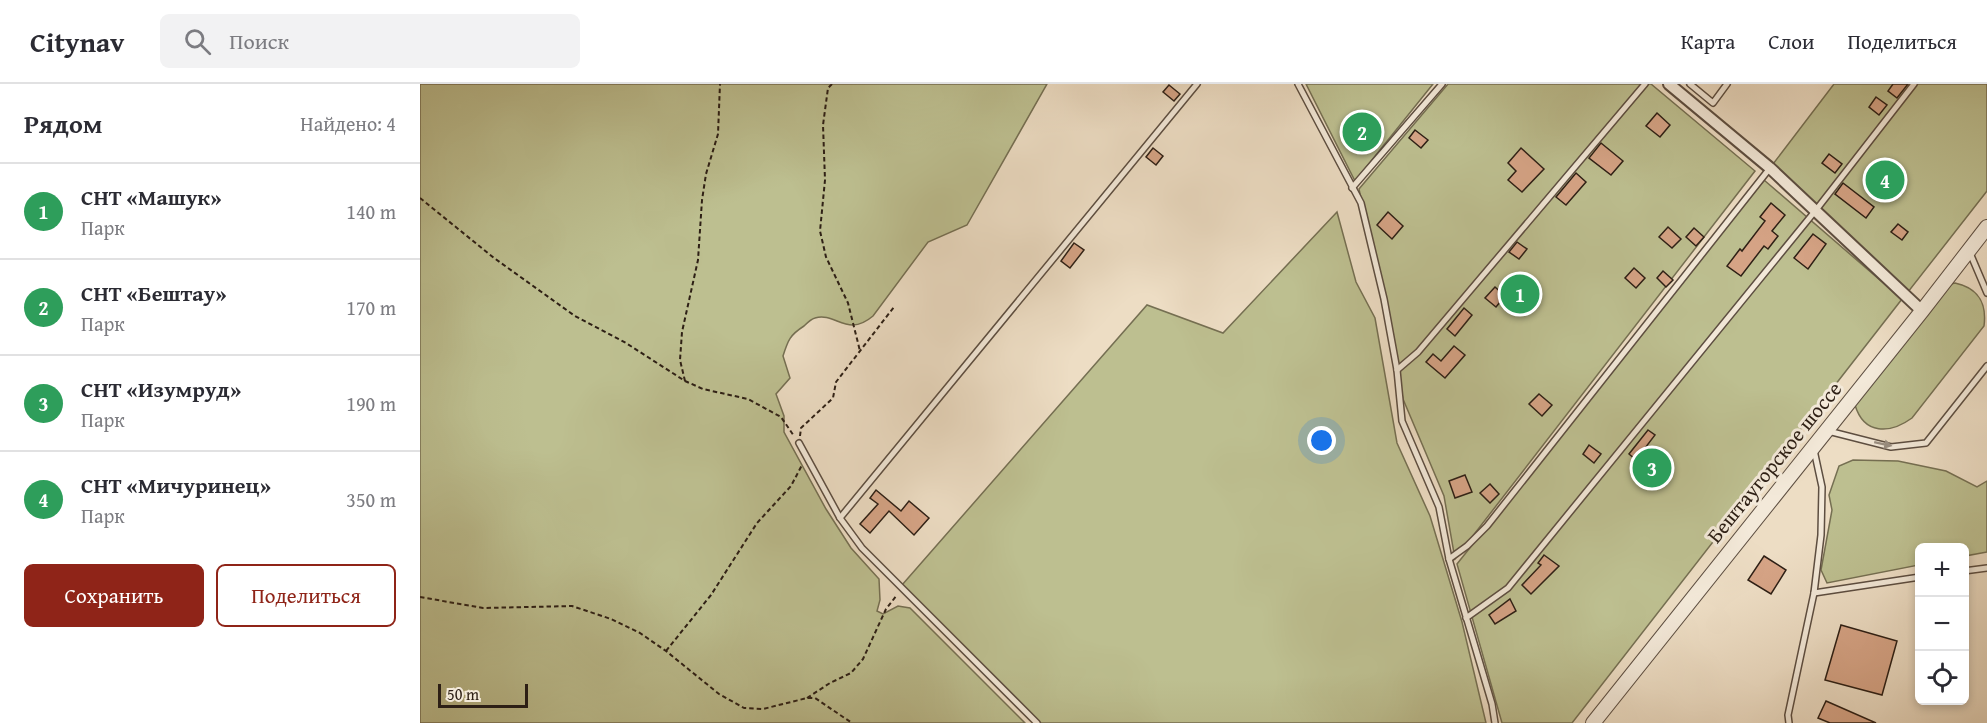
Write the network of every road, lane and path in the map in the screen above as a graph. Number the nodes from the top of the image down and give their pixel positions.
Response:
1 (720, 84) edge
2 (832, 84) edge
3 (1197, 84) edge
4 (1298, 84) edge
5 (1442, 84) edge
6 (1646, 84) edge
7 (1669, 84) edge
8 (1690, 84) edge
9 (1727, 84) edge
10 (1914, 84) edge
11 (1770, 168) junction
12 (1352, 188) junction
13 (420, 198) edge
14 (1816, 210) junction
15 (1987, 227) edge
16 (1969, 251) junction
17 (1987, 293) edge
18 (894, 307) dead end
19 (1922, 311) junction
20 (860, 351) junction
21 (1987, 366) edge
22 (1397, 370) junction
23 (685, 381) junction
24 (1826, 431) junction
25 (799, 443) junction
26 (1813, 447) junction
27 (802, 465) dead end
28 (840, 519) junction
29 (1449, 559) junction
30 (1987, 568) edge
31 (1969, 570) edge
32 (1915, 578) edge
33 (902, 588) junction
34 (1814, 593) junction
35 (420, 597) edge
36 (1466, 618) junction
37 (666, 651) junction
38 (807, 698) junction
39 (852, 723) edge
40 (1037, 723) edge
41 (1495, 723) edge
42 (1593, 723) edge
43 (1789, 723) edge

1 - 23 path
2 - 20 path
3 - 28 lane
4 - 12 lane
5 - 12 lane
6 - 22 lane
7 - 11 street
8 - 9 lane
10 - 14 lane
11 - 14 street
11 - 29 lane
12 - 22 lane
13 - 23 path
14 - 19 street
14 - 36 lane
15 - 16 street, Бештаугорское шоссе
16 - 17 lane
16 - 19 street, Бештаугорское шоссе
18 - 20 path
19 - 24 street, Бештаугорское шоссе
20 - 25 path
24 -> 21 lane
22 - 29 lane
23 - 25 path
24 - 26 street, Бештаугорское шоссе
25 - 28 lane
26 - 34 lane
26 - 42 street, Бештаугорское шоссе
27 - 37 path
28 - 33 lane
29 - 36 lane
30 - 31 lane
32 - 34 lane
33 - 38 path
33 - 40 lane
34 - 43 lane
35 - 37 path
36 - 41 lane
37 - 38 path
38 - 39 path

